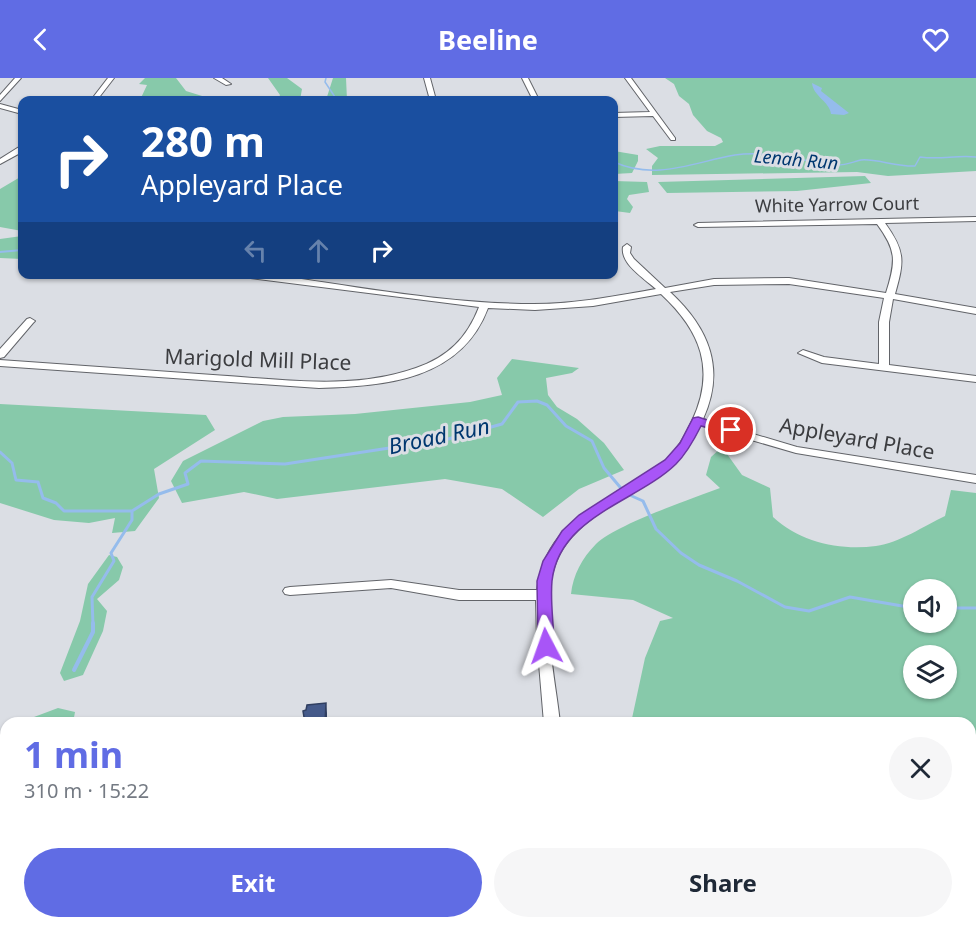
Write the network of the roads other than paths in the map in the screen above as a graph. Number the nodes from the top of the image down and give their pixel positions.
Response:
1 (18, 78) edge
2 (111, 78) edge
3 (217, 78) edge
4 (427, 78) edge
5 (525, 78) edge
6 (628, 78) edge
7 (228, 84) dead end
8 (97, 96) edge
9 (432, 96) edge
10 (534, 96) edge
11 (0, 99) edge
12 (0, 106) edge
13 (18, 111) edge
14 (654, 114) junction
15 (618, 115) edge
16 (673, 139) dead end
17 (18, 151) edge
18 (0, 162) edge
19 (976, 219) edge
20 (879, 221) junction
21 (698, 225) dead end
22 (627, 247) dead end
23 (282, 279) edge
24 (662, 291) junction
25 (889, 296) junction
26 (484, 305) junction
27 (976, 311) edge
28 (30, 321) dead end
29 (803, 353) dead end
30 (0, 356) edge
31 (0, 363) edge
32 (884, 368) junction
33 (976, 379) edge
34 (698, 421) junction
35 (976, 479) edge
36 (290, 591) dead end
37 (543, 595) junction
38 (552, 717) edge

1 - 11 street
2 - 8 street
3 - 7 street
4 - 9 street
5 - 10 street
6 - 14 street
12 - 13 street
14 - 15 street
14 - 16 street
17 - 18 street
19 - 20 street, White Yarrow Court
20 - 21 street, White Yarrow Court
20 - 25 street
22 - 24 street
23 - 26 street
24 - 25 street
24 - 26 street
24 - 34 street
25 - 27 street
25 - 32 street
26 - 31 street, Marigold Mill Place
28 - 30 street
29 - 32 street
32 - 33 street
34 - 35 street, Appleyard Place
34 - 37 street
36 - 37 street
37 - 38 street

